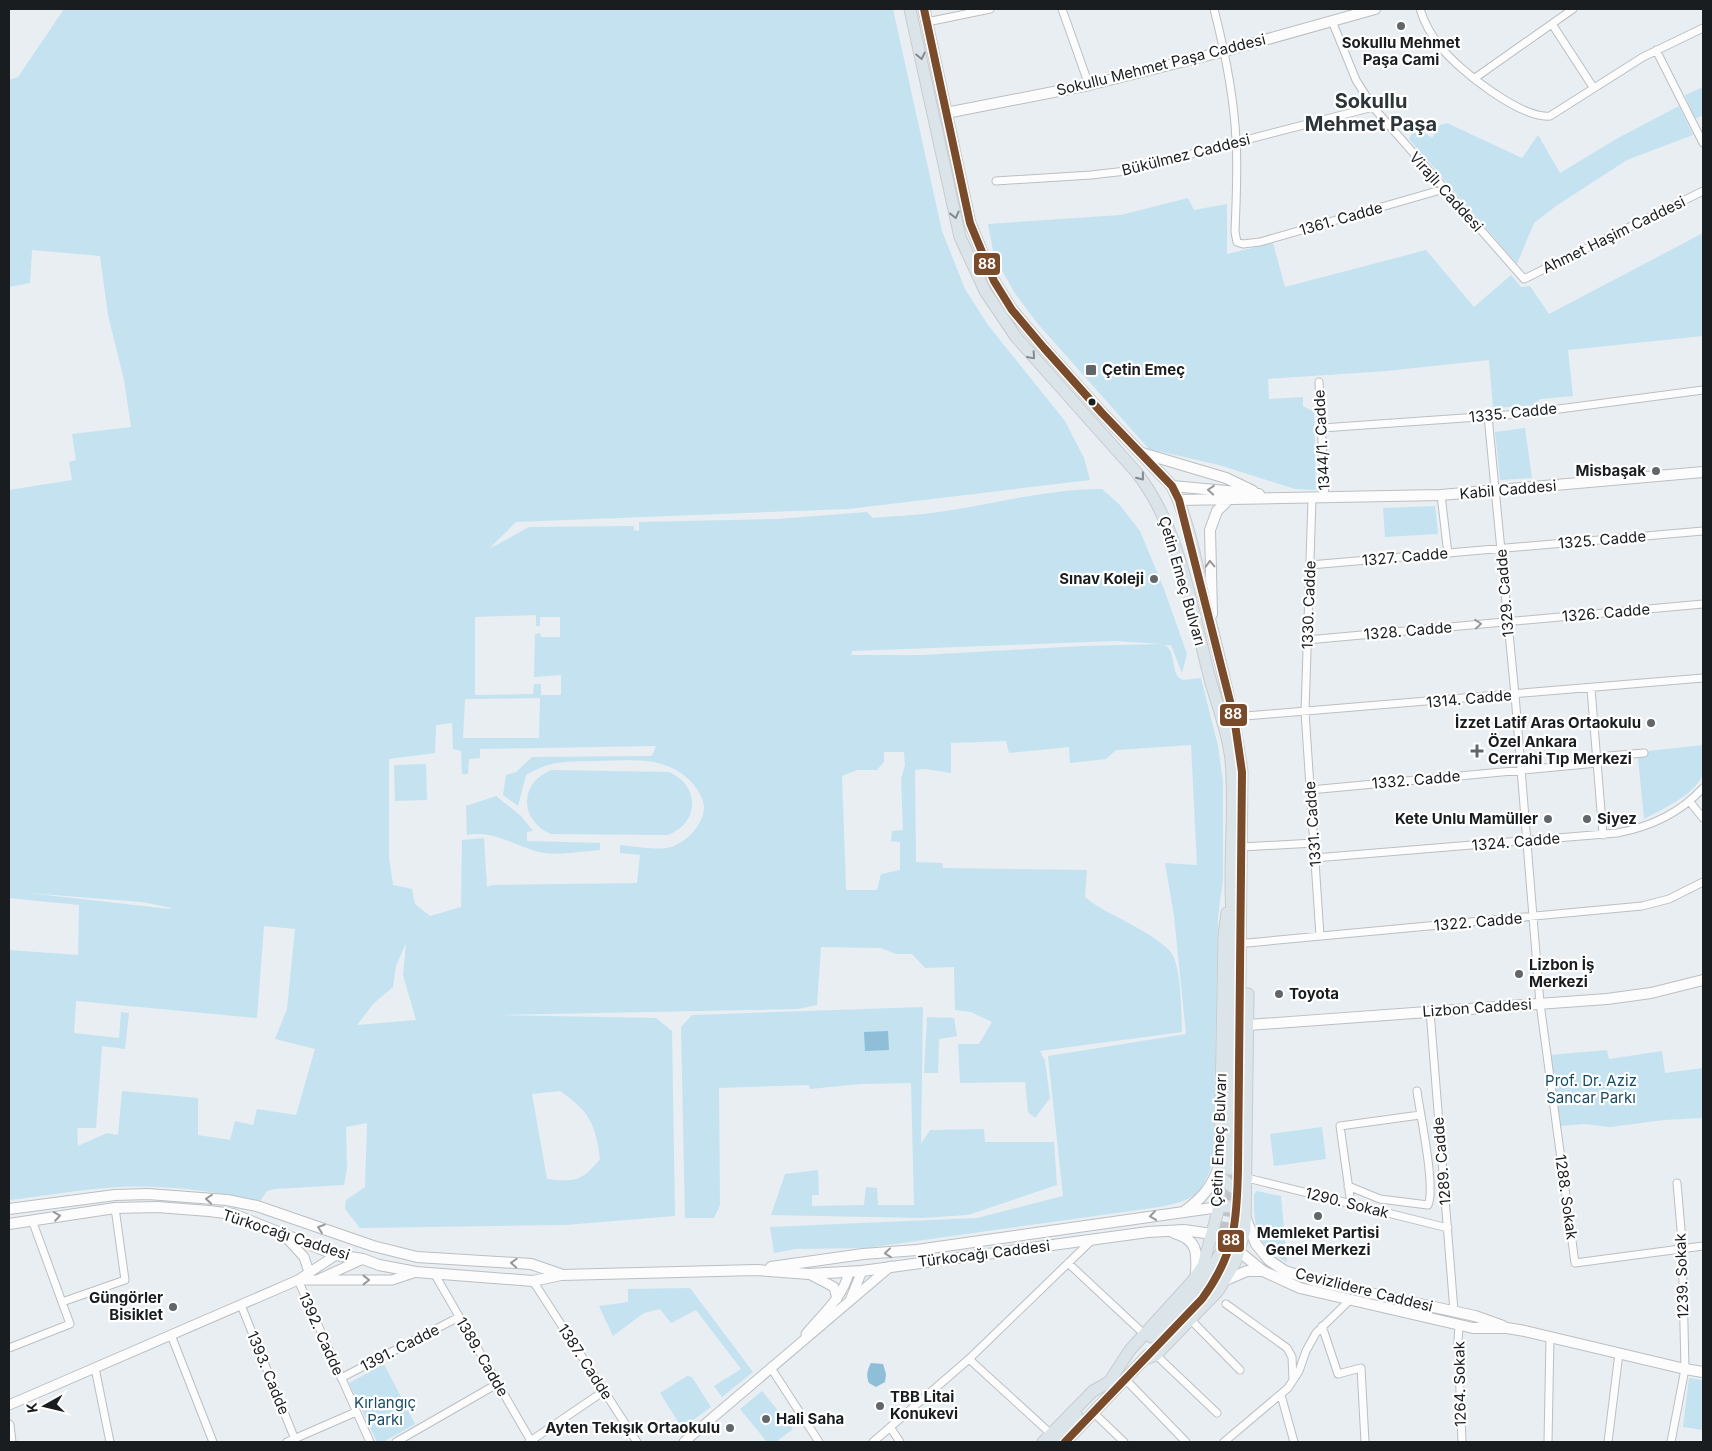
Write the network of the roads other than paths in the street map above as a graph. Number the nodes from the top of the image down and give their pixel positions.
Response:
1 (910, 9) edge
2 (924, 9) edge
3 (990, 9) edge
4 (1062, 9) edge
5 (1214, 9) edge
6 (1375, 9) edge
7 (1420, 9) edge
8 (1573, 9) edge
9 (1332, 21) junction
10 (927, 22) junction
11 (1552, 24) junction
12 (1703, 28) edge
13 (1656, 50) junction
14 (1225, 51) junction
15 (1475, 78) junction
16 (1089, 85) junction
17 (1593, 87) junction
18 (1373, 107) junction
19 (946, 113) junction
20 (933, 115) junction
21 (1236, 142) junction
22 (1703, 143) edge
23 (996, 181) dead end
24 (1444, 190) junction
25 (1703, 191) edge
26 (1524, 279) joint
27 (1319, 382) dead end
28 (1703, 390) edge
29 (1488, 416) junction
30 (1322, 428) junction
31 (1142, 453) junction
32 (1703, 472) edge
33 (1172, 486) junction
34 (1496, 492) junction
35 (1153, 494) junction
36 (1259, 494) junction
37 (1441, 495) junction
38 (1325, 498) junction
39 (1312, 499) junction
40 (1179, 500) junction
41 (1228, 500) junction
42 (1160, 508) junction
43 (1703, 531) edge
44 (1501, 550) junction
45 (1448, 554) junction
46 (1310, 565) junction
47 (1703, 604) edge
48 (1508, 621) junction
49 (1212, 630) junction
50 (1308, 640) junction
51 (1703, 678) edge
52 (1591, 689) junction
53 (1515, 695) junction
54 (1305, 712) junction
55 (1234, 717) junction
56 (1644, 753) dead end
57 (1597, 760) junction
58 (1521, 771) junction
59 (1703, 788) edge
60 (1310, 790) junction
61 (1690, 802) junction
62 (1703, 818) edge
63 (1603, 835) junction
64 (1527, 842) junction
65 (1314, 843) junction
66 (1242, 847) junction
67 (1315, 858) junction
68 (1703, 882) edge
69 (1235, 894) junction
70 (1533, 917) junction
71 (1320, 936) junction
72 (1247, 943) junction
73 (1703, 980) edge
74 (1540, 1003) junction
75 (1430, 1011) junction
76 (1248, 1025) junction
77 (1417, 1091) dead end
78 (1420, 1115) junction
79 (1229, 1167) junction
80 (1220, 1177) junction
81 (1247, 1178) junction
82 (1677, 1183) dead end
83 (1348, 1186) junction
84 (1351, 1204) junction
85 (258, 1206) junction
86 (1219, 1207) junction
87 (115, 1208) junction
88 (9, 1209) edge
89 (1186, 1210) junction
90 (1246, 1219) junction
91 (32, 1220) junction
92 (253, 1221) junction
93 (9, 1224) edge
94 (1448, 1228) junction
95 (280, 1231) junction
96 (1168, 1231) junction
97 (1212, 1234) junction
98 (352, 1239) junction
99 (1093, 1240) junction
100 (372, 1246) junction
101 (1703, 1246) edge
102 (1239, 1248) junction
103 (1682, 1249) junction
104 (863, 1254) junction
105 (336, 1255) junction
106 (848, 1256) junction
107 (363, 1259) junction
108 (1068, 1263) junction
109 (893, 1265) junction
110 (756, 1270) junction
111 (862, 1271) junction
112 (1263, 1271) junction
113 (309, 1272) junction
114 (416, 1272) junction
115 (849, 1272) junction
116 (434, 1273) junction
117 (809, 1274) junction
118 (1196, 1274) junction
119 (561, 1275) junction
120 (298, 1280) junction
121 (317, 1280) junction
122 (1226, 1280) junction
123 (533, 1281) junction
124 (837, 1299) junction
125 (1351, 1299) junction
126 (850, 1300) junction
127 (62, 1302) junction
128 (1226, 1304) dead end
129 (241, 1305) junction
130 (1454, 1312) junction
131 (459, 1318) junction
132 (1191, 1320) junction
133 (1459, 1325) junction
134 (1322, 1326) junction
135 (1507, 1328) junction
136 (1144, 1334) junction
137 (171, 1335) junction
138 (1550, 1337) junction
139 (797, 1344) junction
140 (9, 1348) edge
141 (1619, 1353) junction
142 (1156, 1355) junction
143 (969, 1358) junction
144 (1143, 1360) junction
145 (94, 1368) junction
146 (771, 1368) junction
147 (1685, 1369) junction
148 (1132, 1370) junction
149 (1240, 1370) dead end
150 (1703, 1372) edge
151 (341, 1378) junction
152 (1293, 1380) junction
153 (1109, 1382) junction
154 (1127, 1382) junction
155 (497, 1384) junction
156 (604, 1391) junction
157 (1281, 1395) junction
158 (9, 1405) edge
159 (356, 1412) junction
160 (1217, 1413) dead end
161 (1098, 1417) junction
162 (9, 1425) edge
163 (890, 1427) junction
164 (1049, 1439) edge
165 (1231, 1439) edge
166 (292, 1441) edge
167 (530, 1441) edge
168 (11, 1442) edge
169 (110, 1442) edge
170 (213, 1442) edge
171 (370, 1442) edge
172 (396, 1442) edge
173 (637, 1442) edge
174 (684, 1442) edge
175 (819, 1442) edge
176 (873, 1442) edge
177 (900, 1442) edge
178 (1038, 1442) edge
179 (1065, 1442) edge
180 (1073, 1442) edge
181 (1123, 1442) edge
182 (1186, 1442) edge
183 (1224, 1442) edge
184 (1294, 1442) edge
185 (1365, 1442) edge
186 (1462, 1442) edge
187 (1548, 1442) edge
188 (1608, 1442) edge
189 (1671, 1442) edge

1 -> 20 main road, Çetin Emeç Bulvarı
2 - 10 main road, Çetin Emeç Bulvarı
3 - 10 street
4 - 16 street
5 - 14 street
6 - 9 main road, Sokullu Mehmet Paşa Caddesi
7 - 15 street
8 - 11 street
9 - 14 main road, Sokullu Mehmet Paşa Caddesi
9 - 18 street, Virajlı Caddesi
10 - 19 main road, Çetin Emeç Bulvarı
11 - 15 street
11 - 17 street
12 - 13 street
13 - 17 street
13 - 22 street
14 - 16 main road, Sokullu Mehmet Paşa Caddesi
14 - 21 street
15 - 17 street
16 - 19 main road, Sokullu Mehmet Paşa Caddesi
18 - 21 street, Bükülmez Caddesi
18 - 24 street, Virajlı Caddesi
19 - 20 main road
19 - 31 main road, Çetin Emeç Bulvarı
20 -> 35 main road, Çetin Emeç Bulvarı
21 - 23 street, Bükülmez Caddesi
21 - 24 street, 1361. Cadde
24 - 26 street, Virajlı Caddesi
25 - 26 street, Ahmet Haşim Caddesi
27 - 30 street, 1344/1. Cadde
28 - 29 street, 1335. Cadde
29 - 30 street, 1335. Cadde
29 - 34 street, 1329. Cadde
30 - 38 street, 1344/1. Cadde
31 - 33 main road, Çetin Emeç Bulvarı
31 - 36 main road
32 - 34 main road, Kabil Caddesi
33 - 35 main road
36 -> 33 main road, Kabil Caddesi
33 - 40 main road, Çetin Emeç Bulvarı
34 - 37 main road, Kabil Caddesi
34 - 44 street, 1329. Cadde
35 - 42 main road, Çetin Emeç Bulvarı
36 - 39 main road, Kabil Caddesi
37 - 38 main road, Kabil Caddesi
37 - 45 street
38 - 39 main road, Kabil Caddesi
39 - 41 main road, Kabil Caddesi
39 - 46 street, 1330. Cadde
40 - 41 main road, Kabil Caddesi
40 - 42 main road
40 - 49 main road, Çetin Emeç Bulvarı
49 -> 41 main road
42 - 69 main road, Çetin Emeç Bulvarı
43 - 44 street, 1325. Cadde
44 - 45 street, 1327. Cadde
44 - 48 street, 1329. Cadde
45 - 46 street, 1327. Cadde
46 - 50 street, 1330. Cadde
47 - 48 street, 1326. Cadde
50 -> 48 street, 1328. Cadde
48 - 53 street, 1329. Cadde
49 - 55 main road, Çetin Emeç Bulvarı
50 - 54 street, 1330. Cadde
51 - 52 street, 1314. Cadde
52 - 53 street, 1314. Cadde
52 - 57 street
53 - 54 street, 1314. Cadde
53 - 58 street, 1329. Cadde
54 - 55 street, 1314. Cadde
54 - 60 street, 1331. Cadde
55 - 66 main road, Çetin Emeç Bulvarı
56 - 57 street, 1332. Cadde
57 - 58 street, 1332. Cadde
57 - 63 street
58 - 60 street, 1332. Cadde
58 - 64 street, 1329. Cadde
59 - 61 street, 1324. Cadde
60 - 65 street, 1331. Cadde
61 - 62 street
61 - 63 street, 1324. Cadde
63 - 64 street, 1324. Cadde
64 - 67 street, 1324. Cadde
64 - 70 street, 1329. Cadde
65 - 66 street
65 - 67 street, 1331. Cadde
66 - 69 main road, Çetin Emeç Bulvarı
67 - 71 street, 1331. Cadde
68 - 70 street, 1322. Cadde
69 - 72 main road, Çetin Emeç Bulvarı
69 - 79 main road, Çetin Emeç Bulvarı
70 - 71 street, 1322. Cadde
70 - 74 street, 1329. Cadde
71 - 72 street, 1322. Cadde
72 - 76 main road, Çetin Emeç Bulvarı
73 - 74 main road, Lizbon Caddesi
74 - 75 main road, Lizbon Caddesi
74 - 103 street, 1288. Sokak
75 - 76 main road, Lizbon Caddesi
75 - 94 street, 1289. Cadde
76 - 81 main road, Çetin Emeç Bulvarı
77 - 78 street
78 - 83 street
78 - 83 street
79 - 80 main road, Çetin Emeç Bulvarı
79 - 89 main road
80 - 81 main road
80 - 86 main road, Çetin Emeç Bulvarı
81 - 84 street, 1290. Sokak
81 - 90 main road, Çetin Emeç Bulvarı
82 - 103 street, 1239. Sokak
83 - 84 street
84 - 94 street, 1290. Sokak
85 -> 88 main road, Türkocağı Caddesi
85 - 92 main road
98 -> 85 main road, Türkocağı Caddesi
86 - 89 main road, Türkocağı Caddesi
86 - 90 main road
86 - 97 main road, Çetin Emeç Bulvarı
91 -> 87 main road, Türkocağı Caddesi
87 - 92 main road, Türkocağı Caddesi
87 - 127 street
89 -> 104 main road, Türkocağı Caddesi
90 - 102 main road, Çetin Emeç Bulvarı
90 - 130 main road, Cevizlidere Caddesi
91 - 93 main road, Türkocağı Caddesi
91 - 127 street
92 - 95 main road, Türkocağı Caddesi
94 - 130 street, 1289. Cadde
95 - 105 main road, Türkocağı Caddesi
95 - 113 street
96 - 97 main road, Türkocağı Caddesi
96 - 99 main road, Türkocağı Caddesi
96 - 118 main road
97 - 102 main road
97 - 118 main road, Çetin Emeç Bulvarı
98 - 100 main road, Türkocağı Caddesi
98 - 105 main road
99 - 108 street
99 - 109 main road, Türkocağı Caddesi
100 - 107 main road
119 -> 100 main road, Türkocağı Caddesi
101 - 103 street, 1288. Sokak
102 - 112 main road, Cevizlidere Caddesi
102 - 122 main road, Çetin Emeç Bulvarı
103 - 147 street, 1239. Sokak
104 - 106 main road, Türkocağı Caddesi
104 - 111 main road
105 - 107 main road, Türkocağı Caddesi
105 - 113 street
106 - 110 main road, Türkocağı Caddesi
106 - 115 main road
107 - 114 main road, Türkocağı Caddesi
107 - 121 street
108 - 136 street
108 - 143 street
109 - 111 main road, Türkocağı Caddesi
109 - 126 street
110 - 117 main road, Türkocağı Caddesi
110 - 119 main road, Türkocağı Caddesi
111 - 115 main road, Türkocağı Caddesi
111 - 126 street
112 - 122 main road
112 - 125 main road, Cevizlidere Caddesi
113 - 120 street
114 - 116 main road, Türkocağı Caddesi
121 -> 114 street
115 - 117 main road, Türkocağı Caddesi
115 - 124 street
116 - 123 main road, Türkocağı Caddesi
116 - 131 street, 1389. Cadde
117 - 124 street
118 - 136 main road, Çetin Emeç Bulvarı
119 - 123 main road, Türkocağı Caddesi
120 - 121 street
120 - 129 street
120 - 151 street, 1392. Cadde
122 - 132 main road, Çetin Emeç Bulvarı
123 - 156 street, 1387. Cadde
124 - 139 street
125 - 133 main road, Cevizlidere Caddesi
125 - 134 street
126 - 139 street
127 - 140 street
128 - 152 street
129 - 137 street
129 - 166 street, 1393. Cadde
130 - 133 main road
130 - 135 main road, Cevizlidere Caddesi
131 - 151 street, 1391. Cadde
131 - 155 street, 1389. Cadde
132 - 142 main road, Çetin Emeç Bulvarı
132 - 149 street
133 - 135 main road, Cevizlidere Caddesi
133 - 186 street, 1264. Sokak
134 - 152 street
134 - 185 street
135 - 138 main road, Cevizlidere Caddesi
136 - 153 main road, Çetin Emeç Bulvarı
137 - 145 street
137 - 170 street
138 - 141 main road, Cevizlidere Caddesi
138 - 187 street
139 - 146 street
141 - 147 main road, Cevizlidere Caddesi
141 - 188 street
142 - 144 main road, Çetin Emeç Bulvarı
142 - 160 street
143 - 163 street
143 - 164 street
144 - 148 main road, Çetin Emeç Bulvarı
144 - 153 main road, Çetin Emeç Bulvarı
145 - 158 street
145 - 169 street
146 - 174 street
146 - 175 street
147 - 150 main road, Cevizlidere Caddesi
147 - 189 street, 1239. Sokak
148 - 154 main road, Çetin Emeç Bulvarı
148 - 179 main road, Çetin Emeç Bulvarı
151 - 159 street, 1392. Cadde
152 - 157 street
153 - 164 main road, Çetin Emeç Bulvarı
154 - 161 main road, Çetin Emeç Bulvarı
154 - 182 street
155 - 167 street, 1389. Cadde
155 - 172 street
156 - 167 street
156 - 173 street, 1387. Cadde
157 - 165 street
157 - 184 street
159 - 166 street
159 - 171 street, 1392. Cadde
161 - 180 main road, Çetin Emeç Bulvarı
161 - 181 street
162 - 168 street
163 - 176 street
163 - 177 street
164 - 178 street
165 - 183 street

